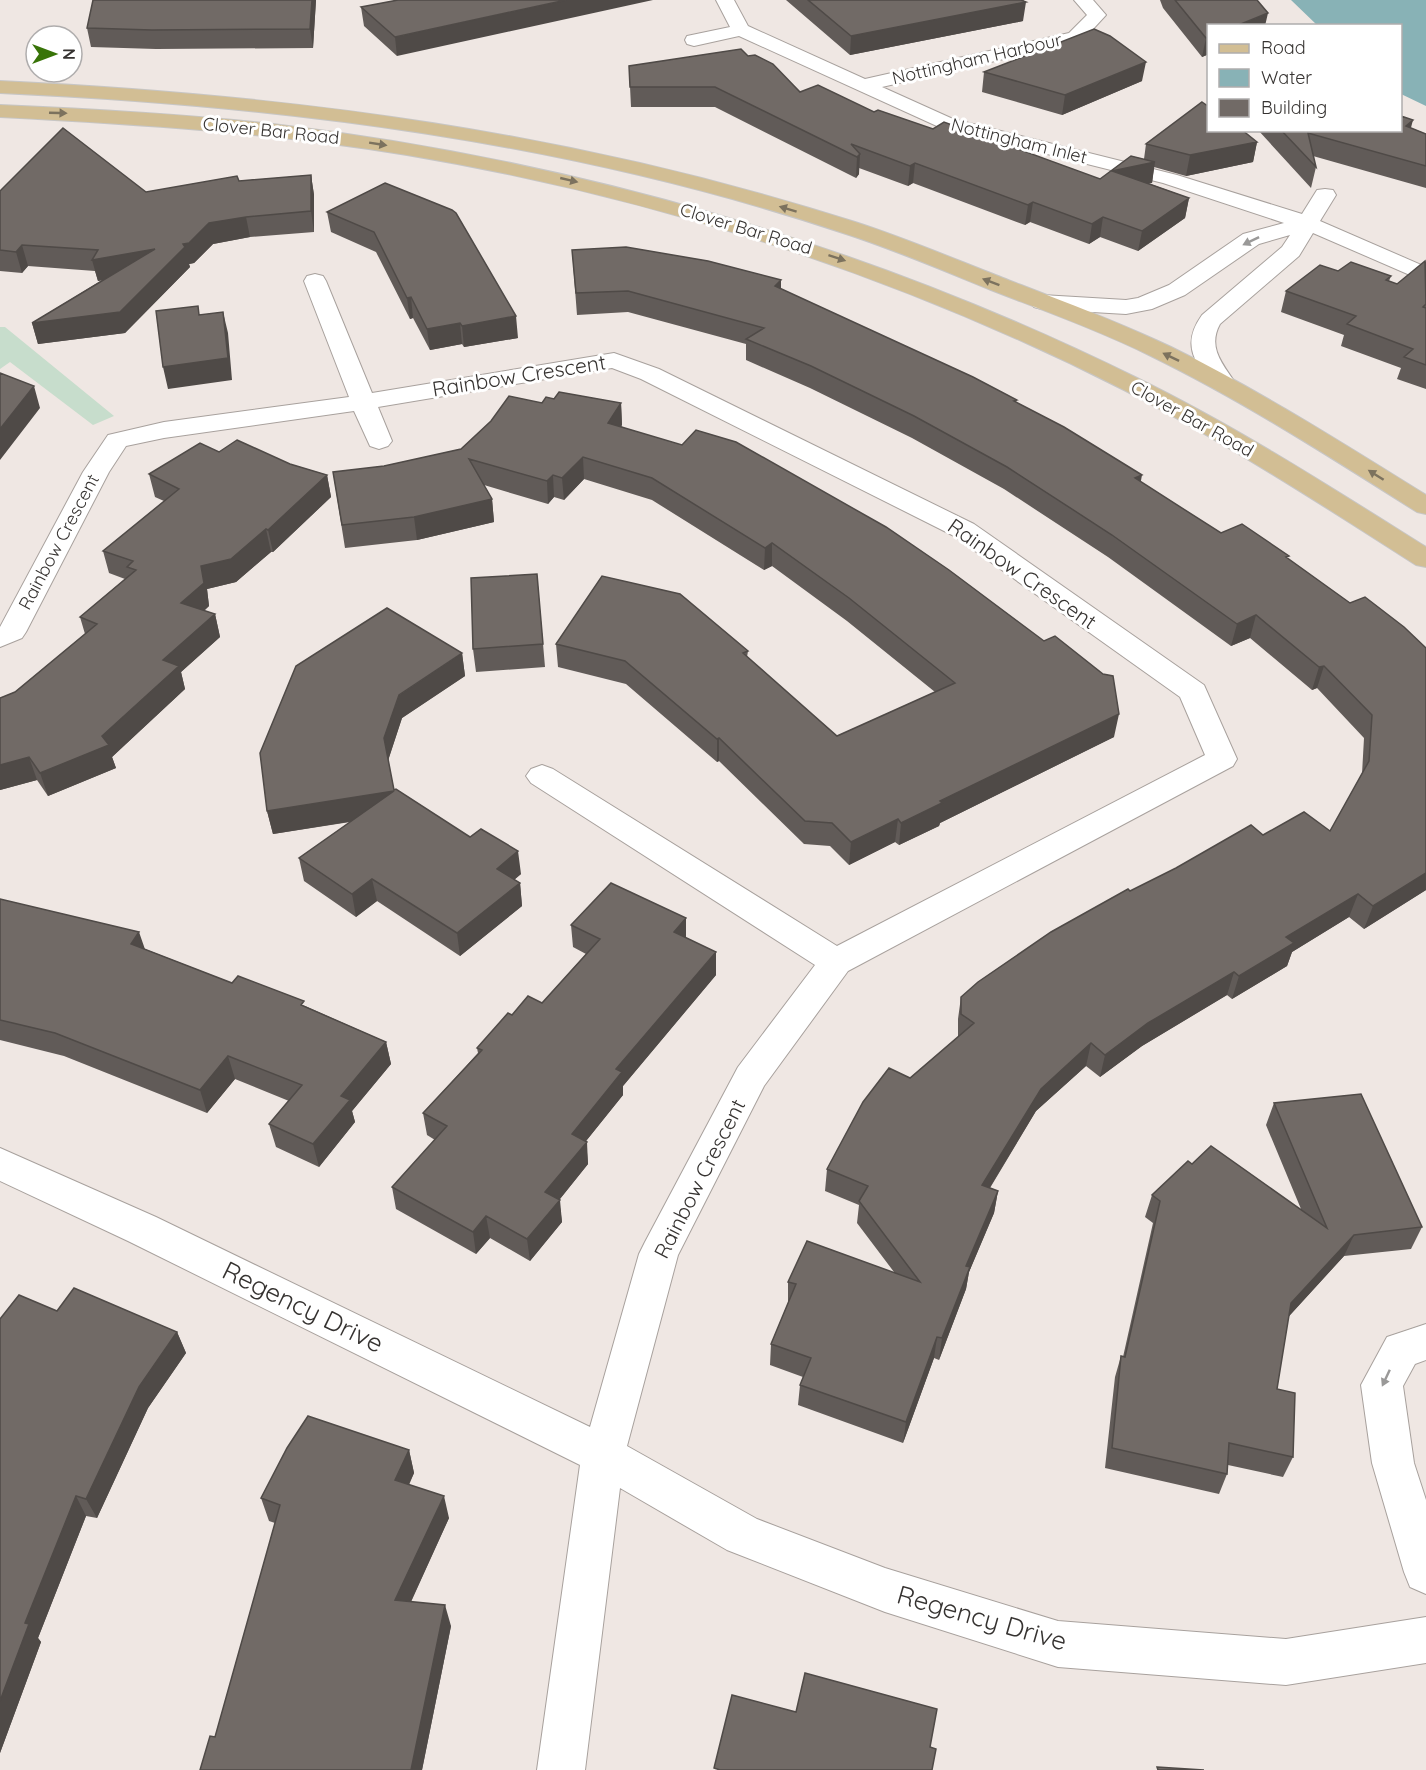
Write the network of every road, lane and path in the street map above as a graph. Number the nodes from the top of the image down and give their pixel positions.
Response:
1 (725, 0) edge
2 (1083, 0) edge
3 (741, 30) junction
4 (694, 40) dead end
5 (865, 85) junction
6 (0, 87) edge
7 (0, 111) edge
8 (1325, 195) dead end
9 (1307, 223) junction
10 (1426, 275) edge
11 (315, 281) dead end
12 (1042, 302) junction
13 (1224, 384) junction
14 (363, 402) junction
15 (380, 441) dead end
16 (1426, 506) edge
17 (1426, 559) edge
18 (0, 638) edge
19 (542, 776) dead end
20 (836, 962) junction
21 (0, 1164) edge
22 (1426, 1342) edge
23 (603, 1455) junction
24 (1426, 1572) edge
25 (1426, 1640) edge
26 (561, 1770) edge

1 - 3 street
2 - 5 street, Nottingham Harbour
3 - 4 street
3 - 5 street, Nottingham Inlet
5 - 9 street, Nottingham Inlet
12 -> 6 main road, Clover Bar Road
7 -> 17 main road, Clover Bar Road
8 - 9 street
9 - 10 street, Nottingham Inlet
9 -> 12 street
9 - 13 street
11 - 14 street
13 -> 12 main road, Clover Bar Road
16 -> 13 main road, Clover Bar Road
14 - 15 street
14 - 18 street, Rainbow Crescent
14 - 20 street, Rainbow Crescent
19 - 20 street
20 - 23 street, Rainbow Crescent
21 - 23 street, Regency Drive
22 -> 24 street
23 - 25 street, Regency Drive
23 - 26 street

